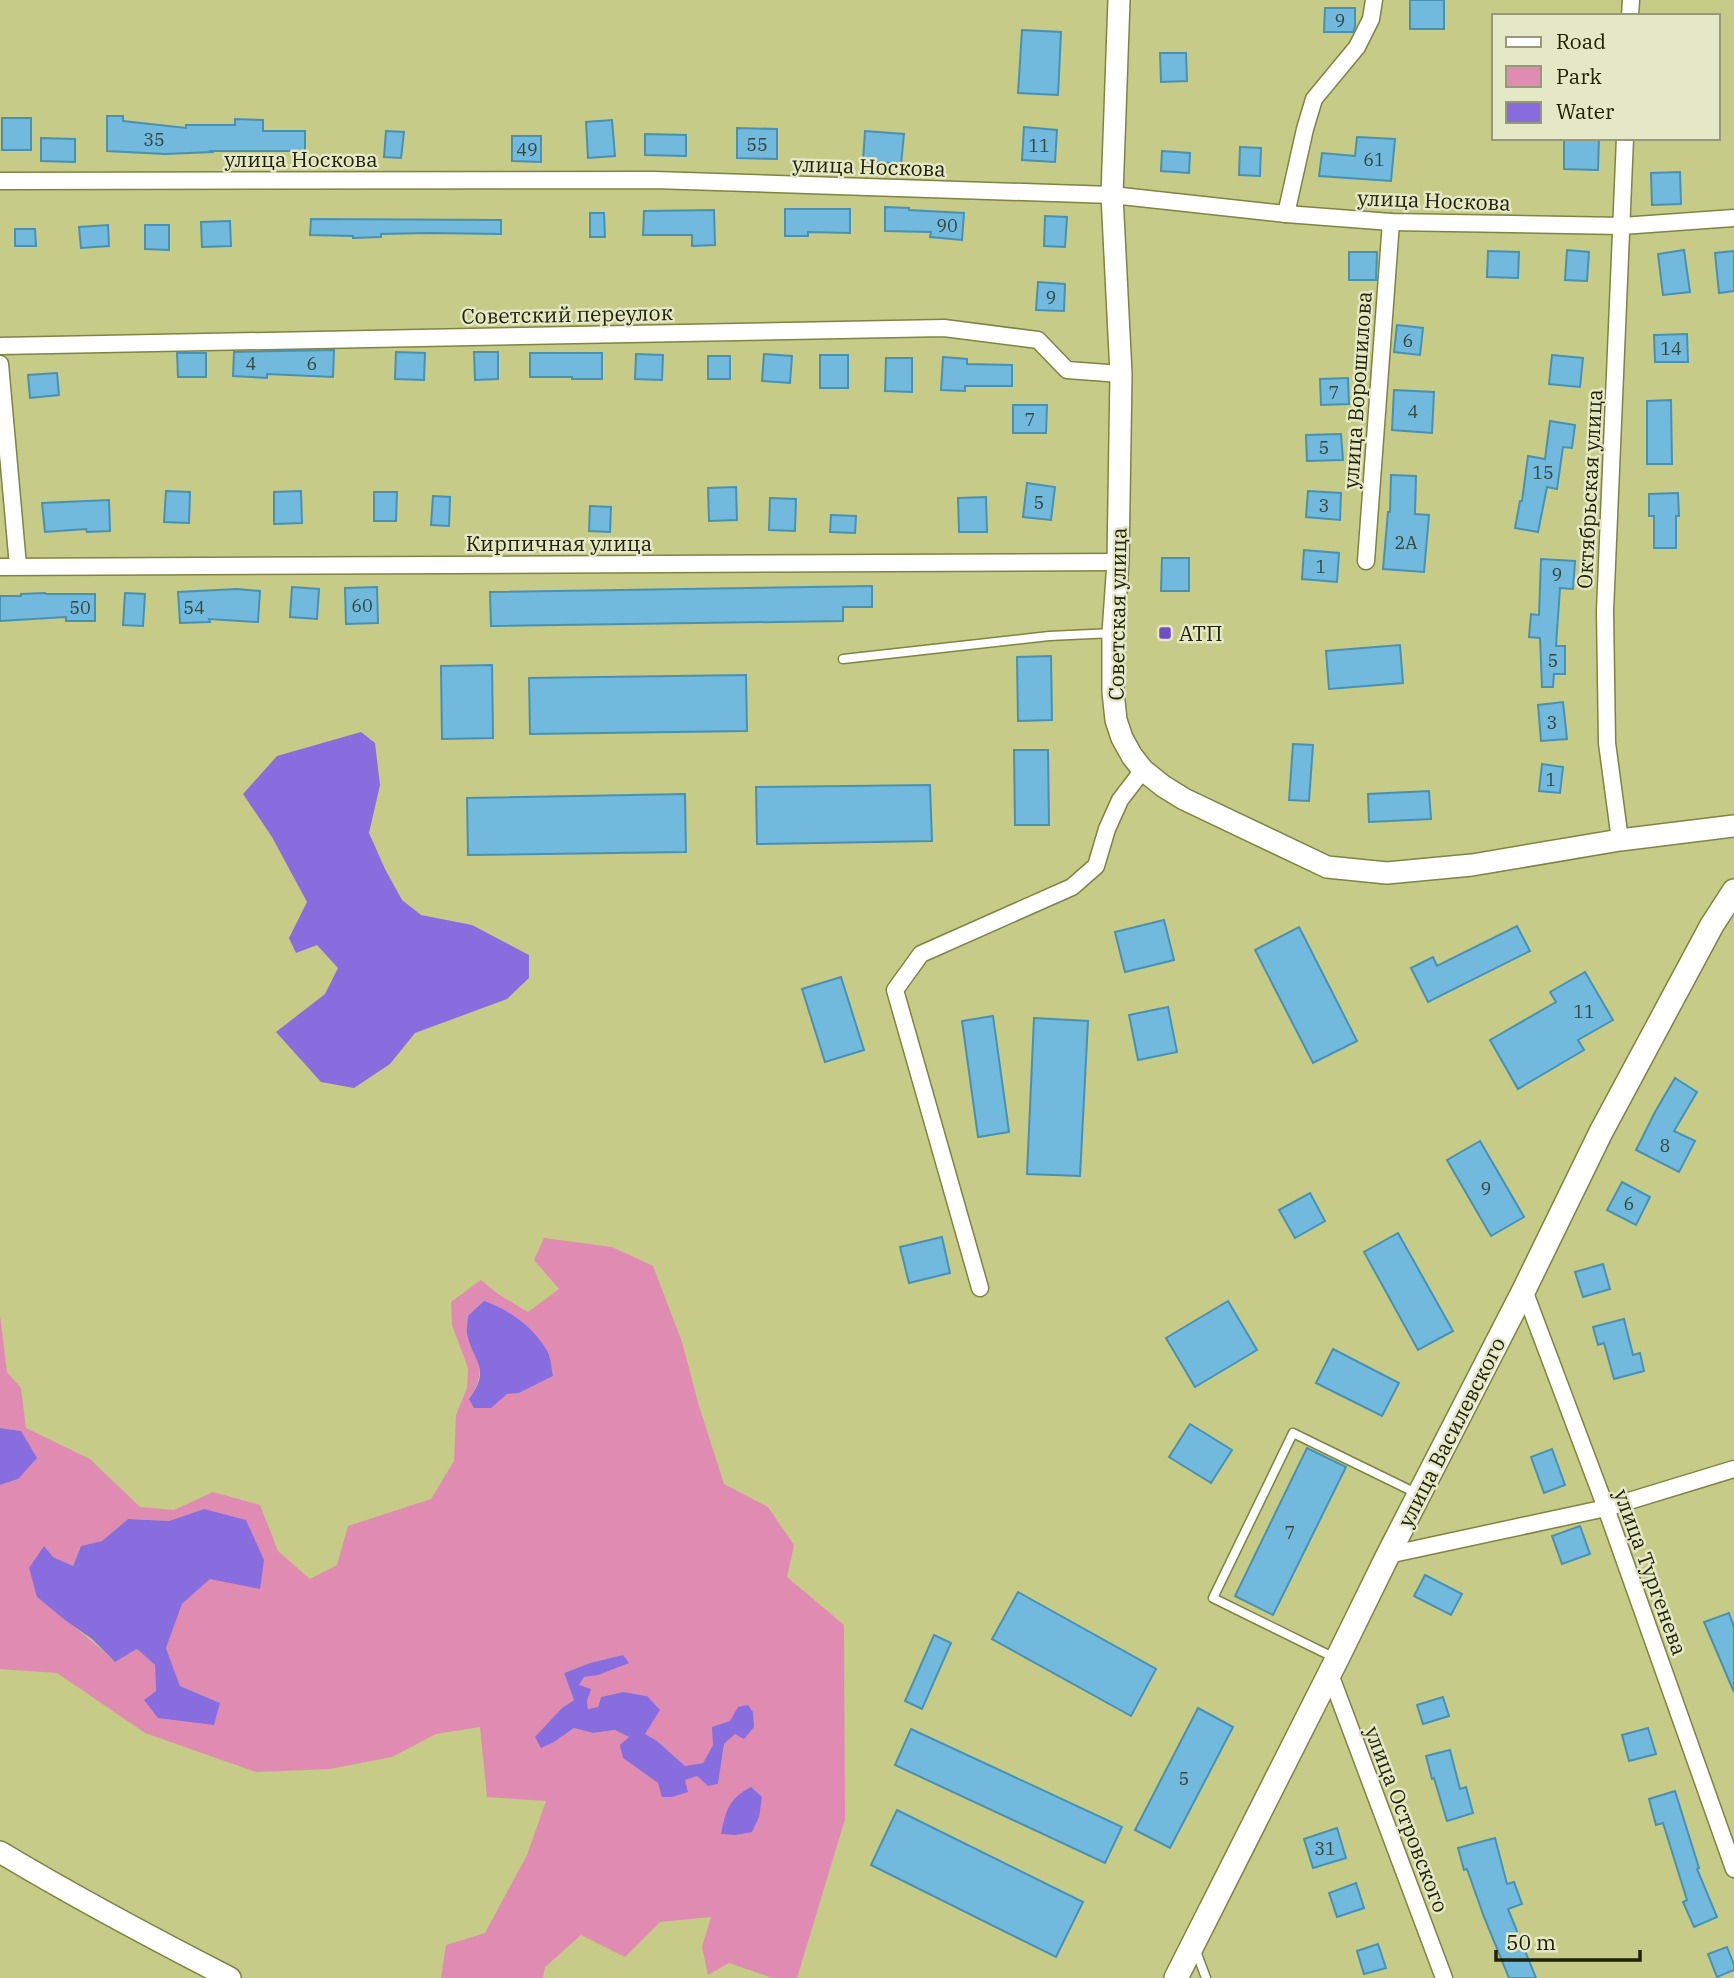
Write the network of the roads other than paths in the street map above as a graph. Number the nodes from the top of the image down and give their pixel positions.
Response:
1 (1119, 0) edge
2 (1374, 0) edge
3 (1625, 140) edge
4 (0, 181) edge
5 (1112, 195) junction
6 (1286, 214) junction
7 (1734, 218) edge
8 (1391, 222) junction
9 (1622, 226) junction
10 (0, 346) edge
11 (0, 365) edge
12 (1121, 374) junction
13 (1118, 562) junction
14 (1366, 562) dead end
15 (18, 566) junction
16 (0, 567) edge
17 (1113, 633) junction
18 (843, 659) dead end
19 (1143, 770) junction
20 (1734, 826) edge
21 (1620, 840) junction
22 (1734, 891) edge
23 (980, 1288) dead end
24 (1524, 1290) junction
25 (1734, 1469) edge
26 (1419, 1494) junction
27 (1606, 1508) junction
28 (1388, 1555) junction
29 (1334, 1667) junction
30 (0, 1852) edge
31 (1734, 1869) edge
32 (1193, 1945) junction
33 (230, 1978) edge
34 (1176, 1978) edge
35 (1206, 1978) edge
36 (1444, 1978) edge

1 - 5 street, Советская улица
2 - 6 street
3 - 9 street, Октябрьская улица
4 - 5 street, улица Носкова
5 - 6 street, улица Носкова
5 - 12 street, Советская улица
6 - 8 street, улица Носкова
7 - 9 street, улица Носкова
8 - 9 street, улица Носкова
8 - 14 street, улица Ворошилова
9 - 21 street, Октябрьская улица
10 - 12 street, Советский переулок
11 - 15 street
12 - 13 street, Советская улица
13 - 15 street, Кирпичная улица
13 - 17 street, Советская улица
15 - 16 street, Кирпичная улица
17 - 18 lane
17 - 19 street, Советская улица
19 - 21 street, Советская улица
19 - 23 street
20 - 21 street, Советская улица
22 - 24 main road, улица Василевского
24 - 26 main road, улица Василевского
24 - 27 street, улица Тургенева
25 - 27 street
26 - 28 main road, улица Василевского
26 - 29 lane
27 - 28 street
27 - 31 street, улица Тургенева
28 - 29 main road, улица Василевского
29 - 32 main road, улица Василевского
29 - 36 street, улица Островского
30 - 33 street
32 - 34 main road, улица Василевского
32 - 35 lane

